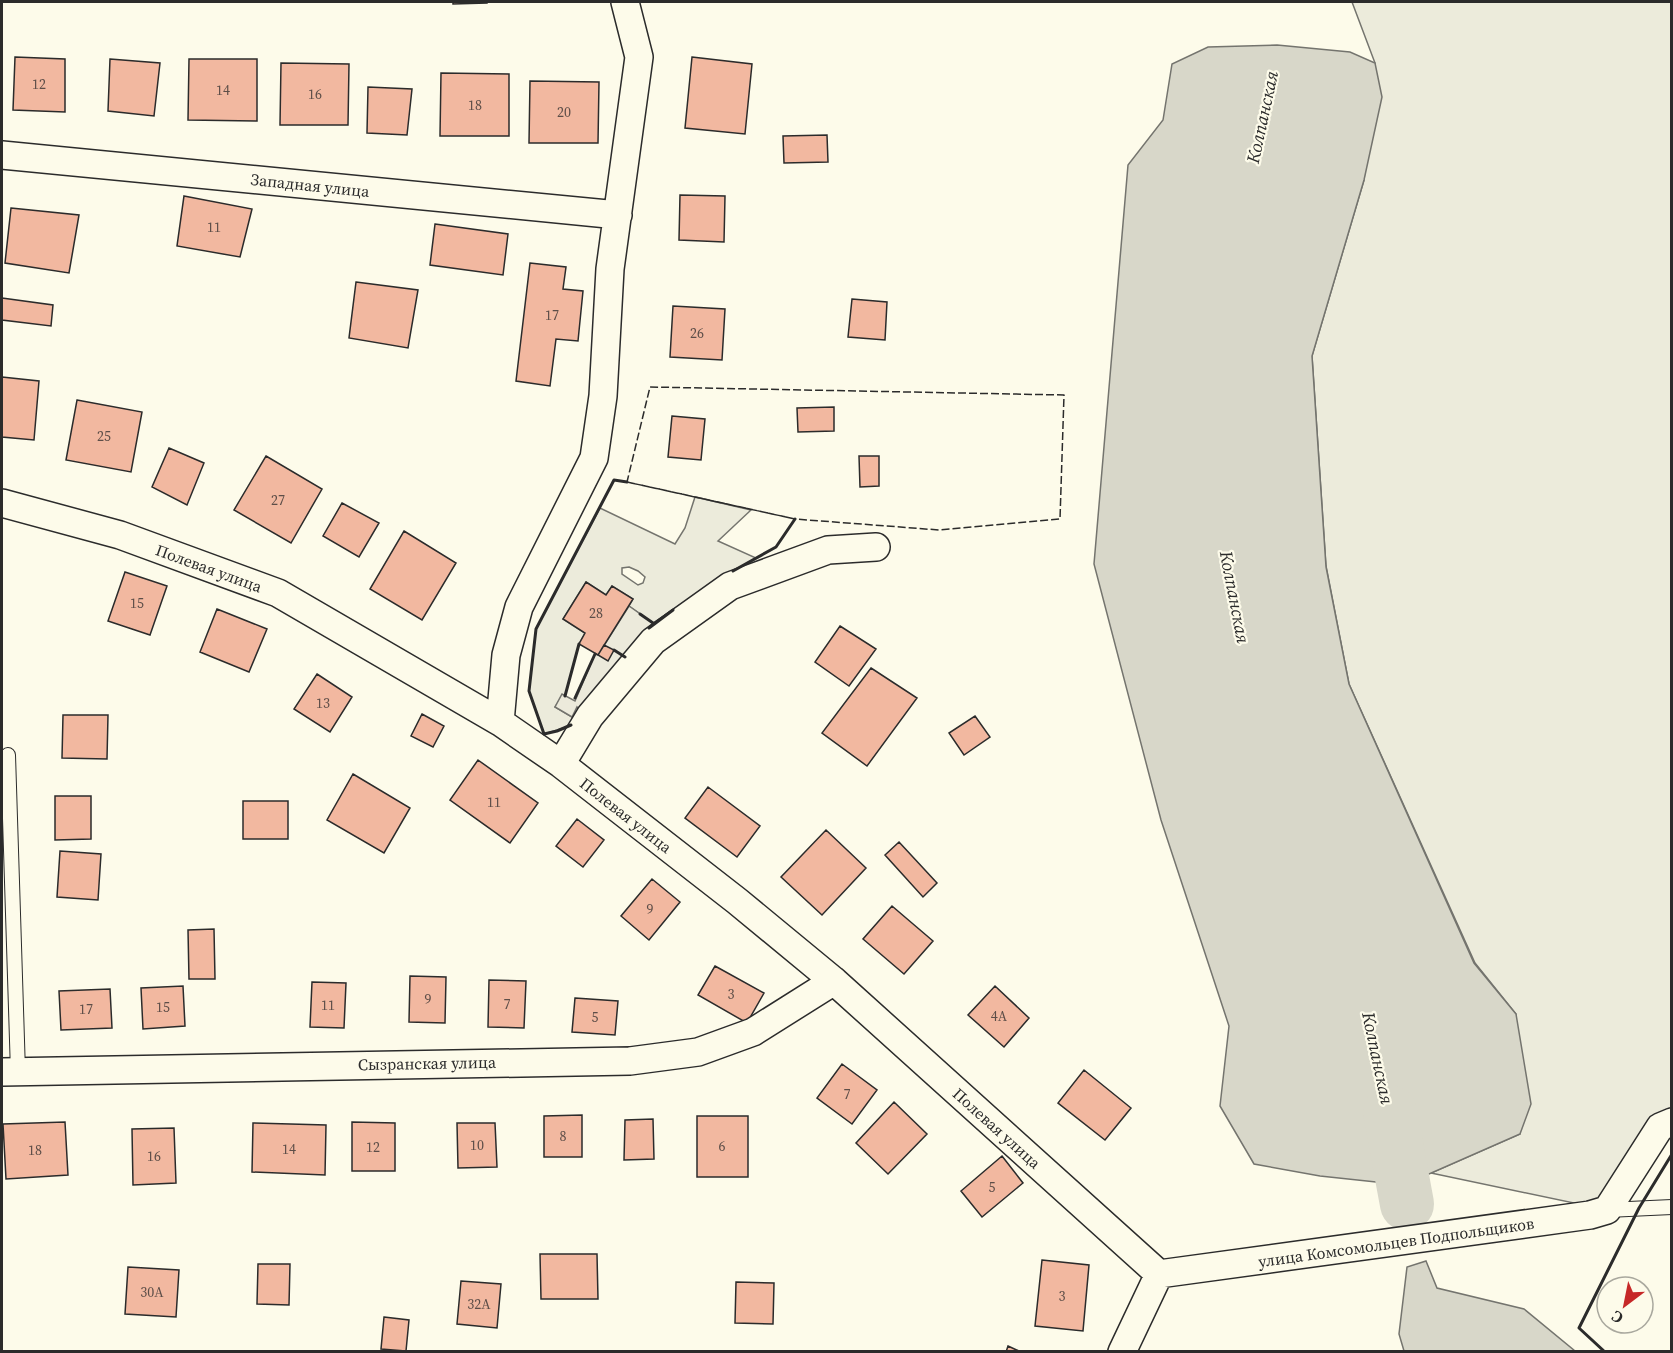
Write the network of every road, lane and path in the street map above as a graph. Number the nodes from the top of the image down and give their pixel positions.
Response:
1 (626, 2) edge
2 (2, 155) edge
3 (618, 215) junction
4 (2, 503) edge
5 (876, 547) dead end
6 (500, 722) junction
7 (8, 755) dead end
8 (561, 764) junction
9 (834, 981) junction
10 (10, 1072) edge
11 (1671, 1122) edge
12 (1671, 1207) edge
13 (1607, 1210) junction
14 (1159, 1274) junction
15 (1122, 1352) edge

1 - 3 street
2 - 3 street, Западная улица
3 - 6 street
4 - 6 street, Полевая улица
5 - 8 street
6 - 8 street, Полевая улица
7 - 10 lane
8 - 9 street, Полевая улица
9 - 10 street, Сызранская улица
9 - 14 street, Полевая улица
11 - 13 street
12 - 13 lane
13 - 14 street, улица Комсомольцев Подпольщиков
14 - 15 street

